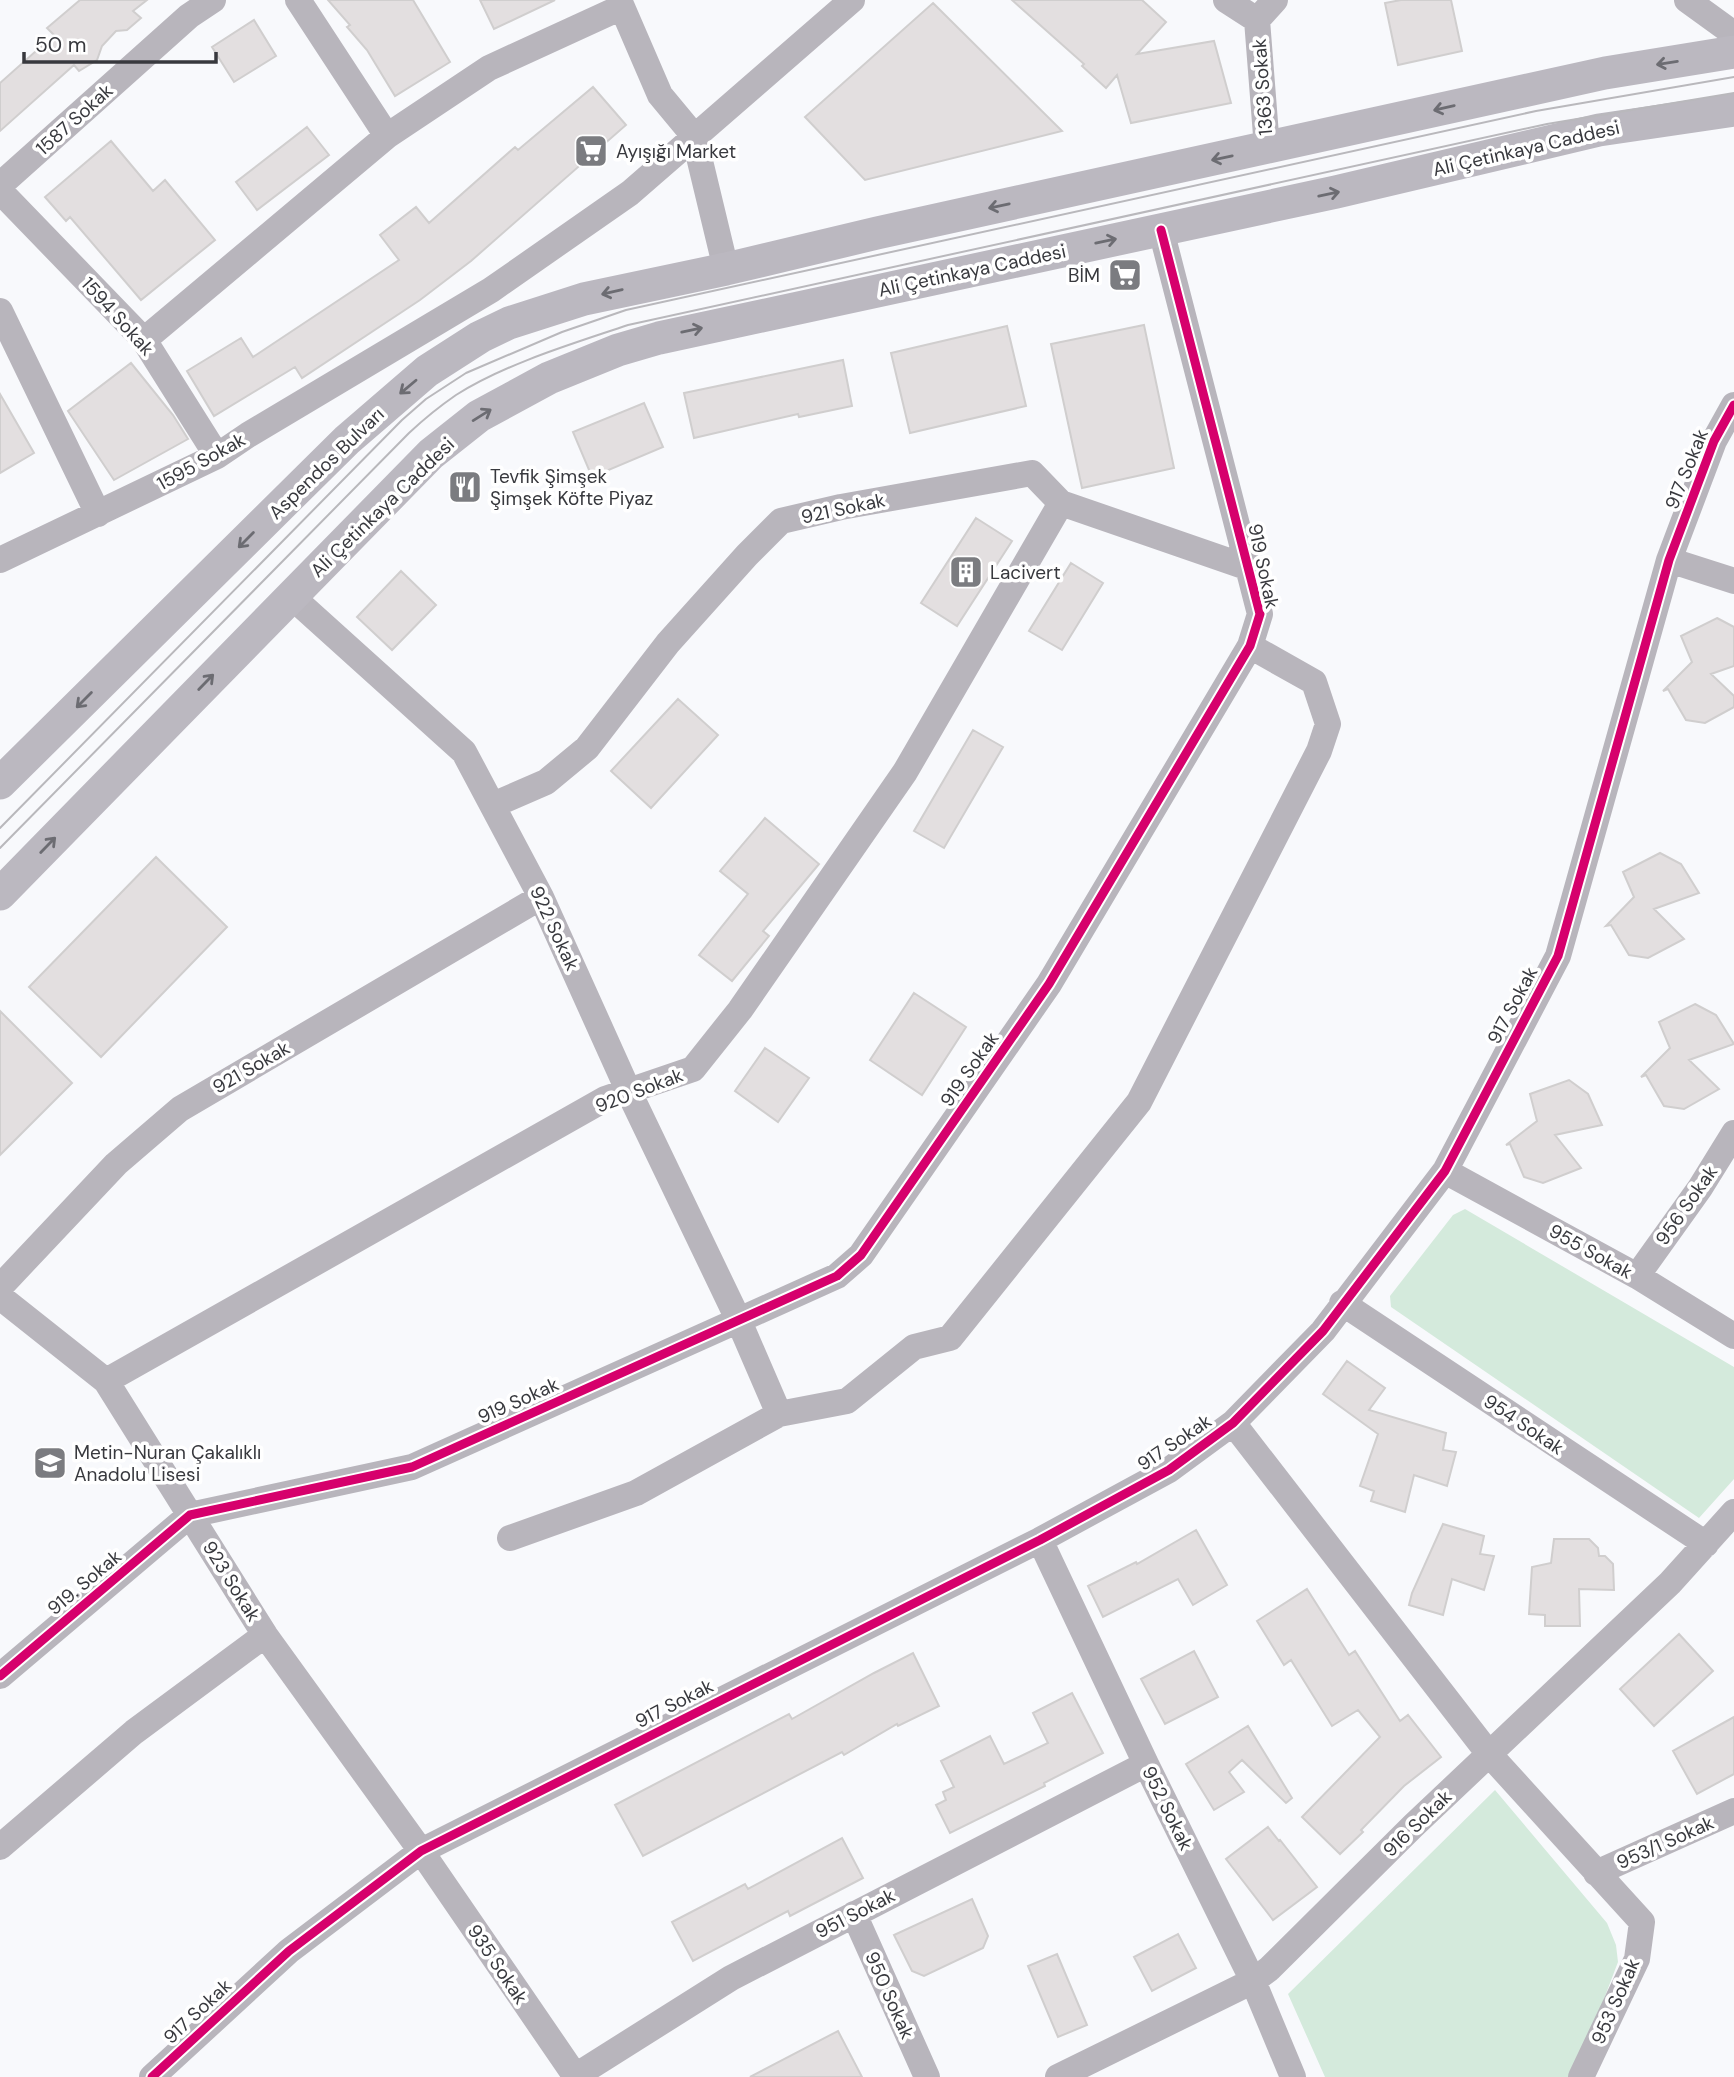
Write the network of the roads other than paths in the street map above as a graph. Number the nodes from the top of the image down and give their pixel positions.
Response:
1 (213, 0) edge
2 (298, 0) edge
3 (852, 0) edge
4 (1226, 0) edge
5 (1275, 0) edge
6 (1687, 0) edge
7 (621, 3) edge
8 (1257, 20) junction
9 (1734, 34) edge
10 (1734, 52) edge
11 (1734, 110) edge
12 (387, 136) junction
13 (694, 136) junction
14 (1267, 148) junction
15 (0, 185) edge
16 (0, 191) edge
17 (1161, 230) junction
18 (726, 269) junction
19 (0, 311) edge
20 (144, 340) junction
21 (1734, 405) edge
22 (217, 456) junction
23 (1061, 503) junction
24 (97, 514) junction
25 (0, 560) edge
26 (1669, 560) junction
27 (1249, 568) junction
28 (1734, 581) edge
29 (291, 596) junction
30 (1250, 646) junction
31 (0, 783) edge
32 (493, 805) junction
33 (0, 894) edge
34 (541, 897) junction
35 (628, 1090) junction
36 (1734, 1133) edge
37 (1445, 1171) junction
38 (1637, 1276) junction
39 (0, 1287) edge
40 (0, 1297) edge
41 (1342, 1303) junction
42 (738, 1320) junction
43 (1734, 1336) edge
44 (106, 1381) junction
45 (779, 1414) junction
46 (1233, 1423) junction
47 (1734, 1513) edge
48 (190, 1515) junction
49 (510, 1538) dead end
50 (1041, 1541) junction
51 (1706, 1544) junction
52 (265, 1635) junction
53 (0, 1676) edge
54 (1489, 1754) junction
55 (1146, 1764) junction
56 (1734, 1811) edge
57 (0, 1847) edge
58 (421, 1851) junction
59 (1597, 1872) junction
60 (854, 1914) junction
61 (1253, 1981) junction
62 (152, 2077) edge
63 (575, 2077) edge
64 (927, 2077) edge
65 (1058, 2077) edge
66 (1293, 2077) edge
67 (1581, 2077) edge

1 - 15 street, 1587 Sokak
2 - 12 street
3 - 13 street, 1595 Sokak
4 - 8 street, 1363 Sokak
5 - 8 street
6 - 9 street
7 - 12 street
7 - 13 street
8 - 14 street, 1363 Sokak
10 -> 14 main road, Aspendos Bulvarı
17 -> 11 main road, Ali Çetinkaya Caddesi
12 - 20 street
13 - 18 street
13 - 22 street, 1595 Sokak
14 -> 18 main road, Aspendos Bulvarı
16 - 20 street, 1594 Sokak
17 - 27 street, 919 Sokak
29 -> 17 main road, Ali Çetinkaya Caddesi
18 -> 31 main road, Aspendos Bulvarı
19 - 24 street
20 - 22 street, 1594 Sokak
21 - 26 street, 917 Sokak
22 - 24 street, 1595 Sokak
23 - 27 street, 921 Sokak
23 - 32 street, 921 Sokak
23 - 35 street, 920 Sokak
24 - 25 street, 1595 Sokak
26 - 28 street
26 - 37 street, 917 Sokak
27 - 30 street, 919 Sokak
29 - 32 street, 922 Sokak
33 -> 29 main road
30 - 42 street, 919 Sokak
30 - 45 street
32 - 34 street, 922 Sokak
34 - 35 street, 922 Sokak
34 - 39 street, 921 Sokak
35 - 42 street, 922 Sokak
35 - 44 street, 920 Sokak
36 - 38 street, 956 Sokak
37 - 38 street, 955 Sokak
37 - 41 street, 917 Sokak
38 - 43 street, 955 Sokak
40 - 44 street, 923 Sokak
41 - 46 street, 917 Sokak
41 - 51 street, 954 Sokak
42 - 45 street, 922 Sokak
42 - 48 street, 919 Sokak
44 - 48 street, 923 Sokak
45 - 49 street
46 - 50 street, 917 Sokak
46 - 54 street
47 - 51 street, 916 Sokak
48 - 52 street, 923 Sokak
48 - 53 street, 919. Sokak
50 - 55 street, 952 Sokak
50 - 58 street, 917 Sokak
51 - 54 street, 916 Sokak
52 - 57 street
52 - 58 street, 923 Sokak
54 - 59 street
54 - 61 street, 916 Sokak
55 - 60 street, 951 Sokak
55 - 61 street, 952 Sokak
56 - 59 street, 953/1 Sokak
58 - 62 street, 917 Sokak
58 - 63 street, 935 Sokak
59 - 67 street, 953 Sokak
60 - 63 street, 951 Sokak
60 - 64 street, 950 Sokak
61 - 65 street, 916 Sokak
61 - 66 street, 952 Sokak

